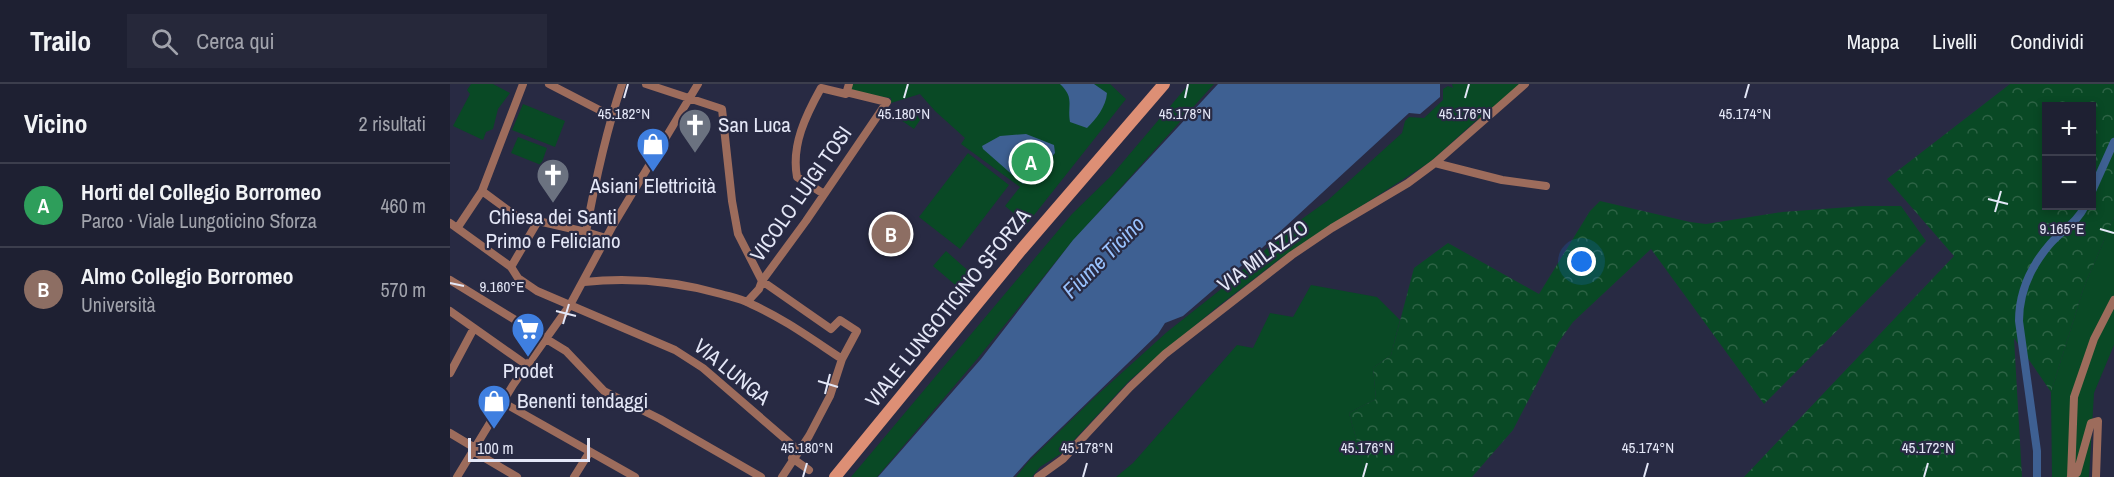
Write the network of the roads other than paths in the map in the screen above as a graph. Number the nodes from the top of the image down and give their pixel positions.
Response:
1 (523, 84) edge
2 (549, 84) edge
3 (622, 84) edge
4 (646, 84) edge
5 (698, 84) edge
6 (1164, 84) edge
7 (1524, 84) edge
8 (847, 90) edge
9 (687, 99) junction
10 (611, 116) junction
11 (1435, 163) junction
12 (1545, 186) dead end
13 (482, 191) junction
14 (824, 194) junction
15 (538, 221) junction
16 (454, 225) edge
17 (586, 232) junction
18 (606, 238) junction
19 (511, 267) junction
20 (450, 280) edge
21 (762, 280) junction
22 (584, 282) junction
23 (2114, 300) edge
24 (747, 302) junction
25 (570, 305) junction
26 (450, 311) edge
27 (474, 328) junction
28 (548, 339) junction
29 (842, 359) junction
30 (528, 366) junction
31 (450, 373) edge
32 (504, 403) junction
33 (450, 433) edge
34 (474, 450) junction
35 (798, 450) junction
36 (589, 453) junction
37 (792, 458) junction
38 (809, 470) dead end
39 (457, 477) edge
40 (517, 477) edge
41 (574, 477) edge
42 (635, 477) edge
43 (760, 477) edge
44 (782, 477) edge
45 (835, 477) edge
46 (1038, 477) edge
47 (2071, 477) edge
48 (2096, 477) edge

1 - 13 street
2 - 10 street
3 - 10 street
4 - 9 street
5 - 9 street
6 - 45 main road, VIALE LUNGOTICINO SFORZA
7 - 11 street, VIA MILAZZO
8 - 14 street
8 - 14 street, VICOLO LUIGI TOSI
9 - 18 street
9 - 21 street
10 - 17 street
11 - 12 street
11 - 46 street, VIA MILAZZO
13 - 15 street
13 - 16 street
14 - 21 street, VICOLO LUIGI TOSI
15 - 17 street
15 - 19 street
16 - 19 street, VIA LUNGA
17 - 18 street
18 - 22 street
19 - 25 street, VIA LUNGA
20 - 28 street
21 - 24 street, VICOLO LUIGI TOSI
21 - 29 street
22 - 24 street
22 - 25 street
23 - 47 street
24 - 29 street
25 - 28 street
25 - 35 street, VIA LUNGA
26 - 27 street
27 - 30 street
27 - 31 street
28 - 30 street
28 - 43 street
29 - 35 street
30 - 32 street
32 - 34 street
32 - 36 street
33 - 34 street
34 - 39 street
34 - 40 street
35 - 37 street
36 - 41 street
36 - 42 street
37 - 38 street
37 - 44 street
47 - 48 street

